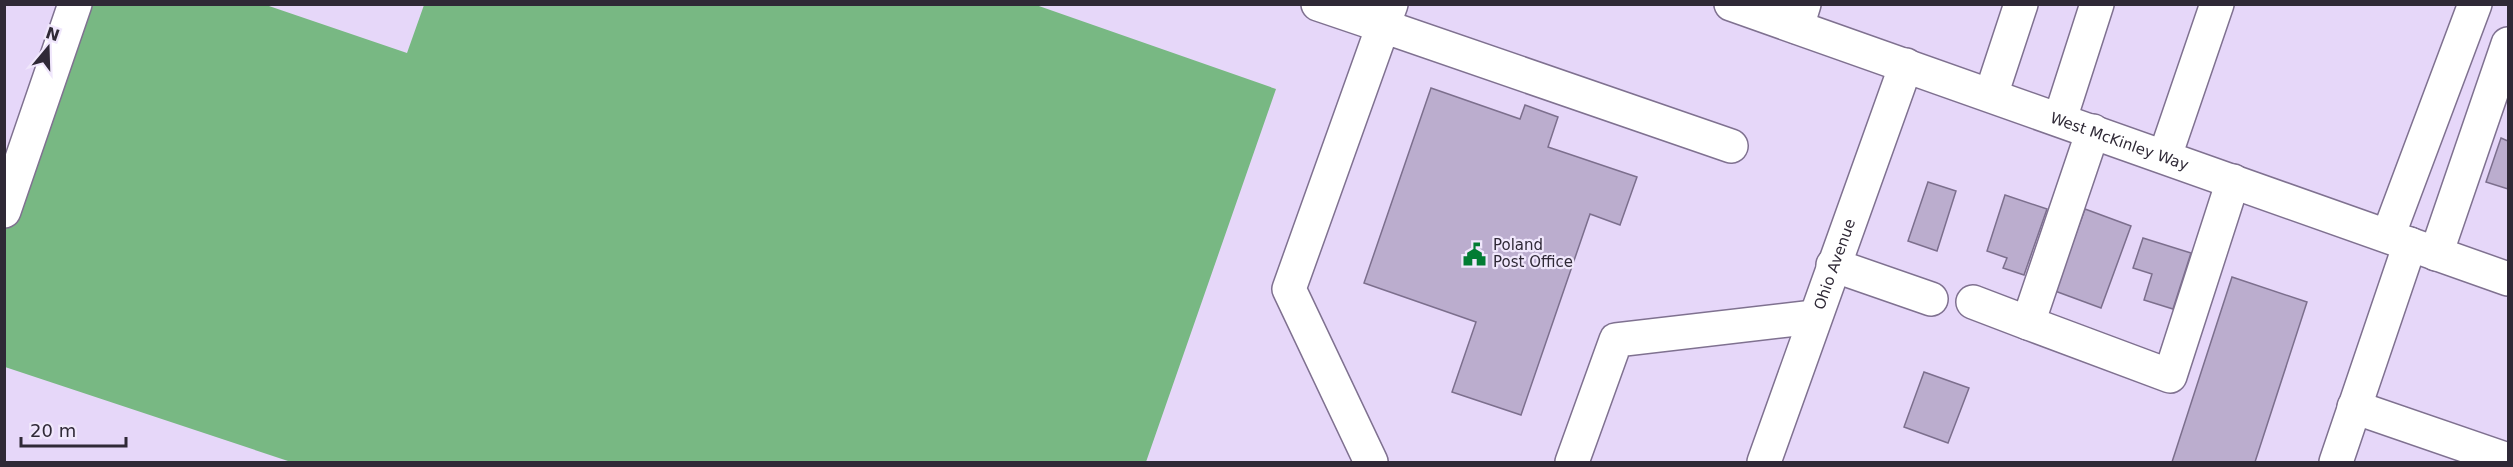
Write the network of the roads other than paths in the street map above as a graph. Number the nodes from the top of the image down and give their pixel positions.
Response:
1 (75, 4) edge
2 (1318, 4) edge
3 (1731, 4) edge
4 (2021, 4) edge
5 (2097, 4) edge
6 (2217, 4) edge
7 (2475, 4) edge
8 (1387, 15) edge
9 (1800, 16) edge
10 (2508, 44) edge
11 (1906, 65) junction
12 (1991, 95) junction
13 (2060, 119) junction
14 (2093, 131) junction
15 (1731, 146) dead end
16 (2165, 156) junction
17 (2233, 181) junction
18 (4, 211) edge
19 (2412, 245) junction
20 (1833, 265) junction
21 (2508, 279) edge
22 (1931, 299) dead end
23 (1973, 302) dead end
24 (1814, 317) junction
25 (2028, 323) junction
26 (2354, 407) junction
27 (2508, 460) edge
28 (1371, 462) edge
29 (1572, 462) edge
30 (1764, 462) edge
31 (2336, 462) edge

1 - 18 main road
2 - 8 main road
3 - 9 main road, West McKinley Way
4 - 12 main road
5 - 13 main road
6 - 16 main road
7 - 19 main road
8 - 15 main road
8 - 28 main road
9 - 11 main road, West McKinley Way
10 - 19 main road
11 - 12 main road, West McKinley Way
11 - 20 main road, Ohio Avenue
12 - 13 main road, West McKinley Way
13 - 14 main road, West McKinley Way
14 - 16 main road, West McKinley Way
14 - 25 main road
16 - 17 main road, West McKinley Way
17 - 19 main road, West McKinley Way
17 - 25 main road
19 - 21 main road, West McKinley Way
19 - 26 main road
20 - 22 main road
20 - 24 main road, Ohio Avenue
23 - 25 main road
24 - 29 main road
24 - 30 main road, Ohio Avenue
26 - 27 main road
26 - 31 main road

